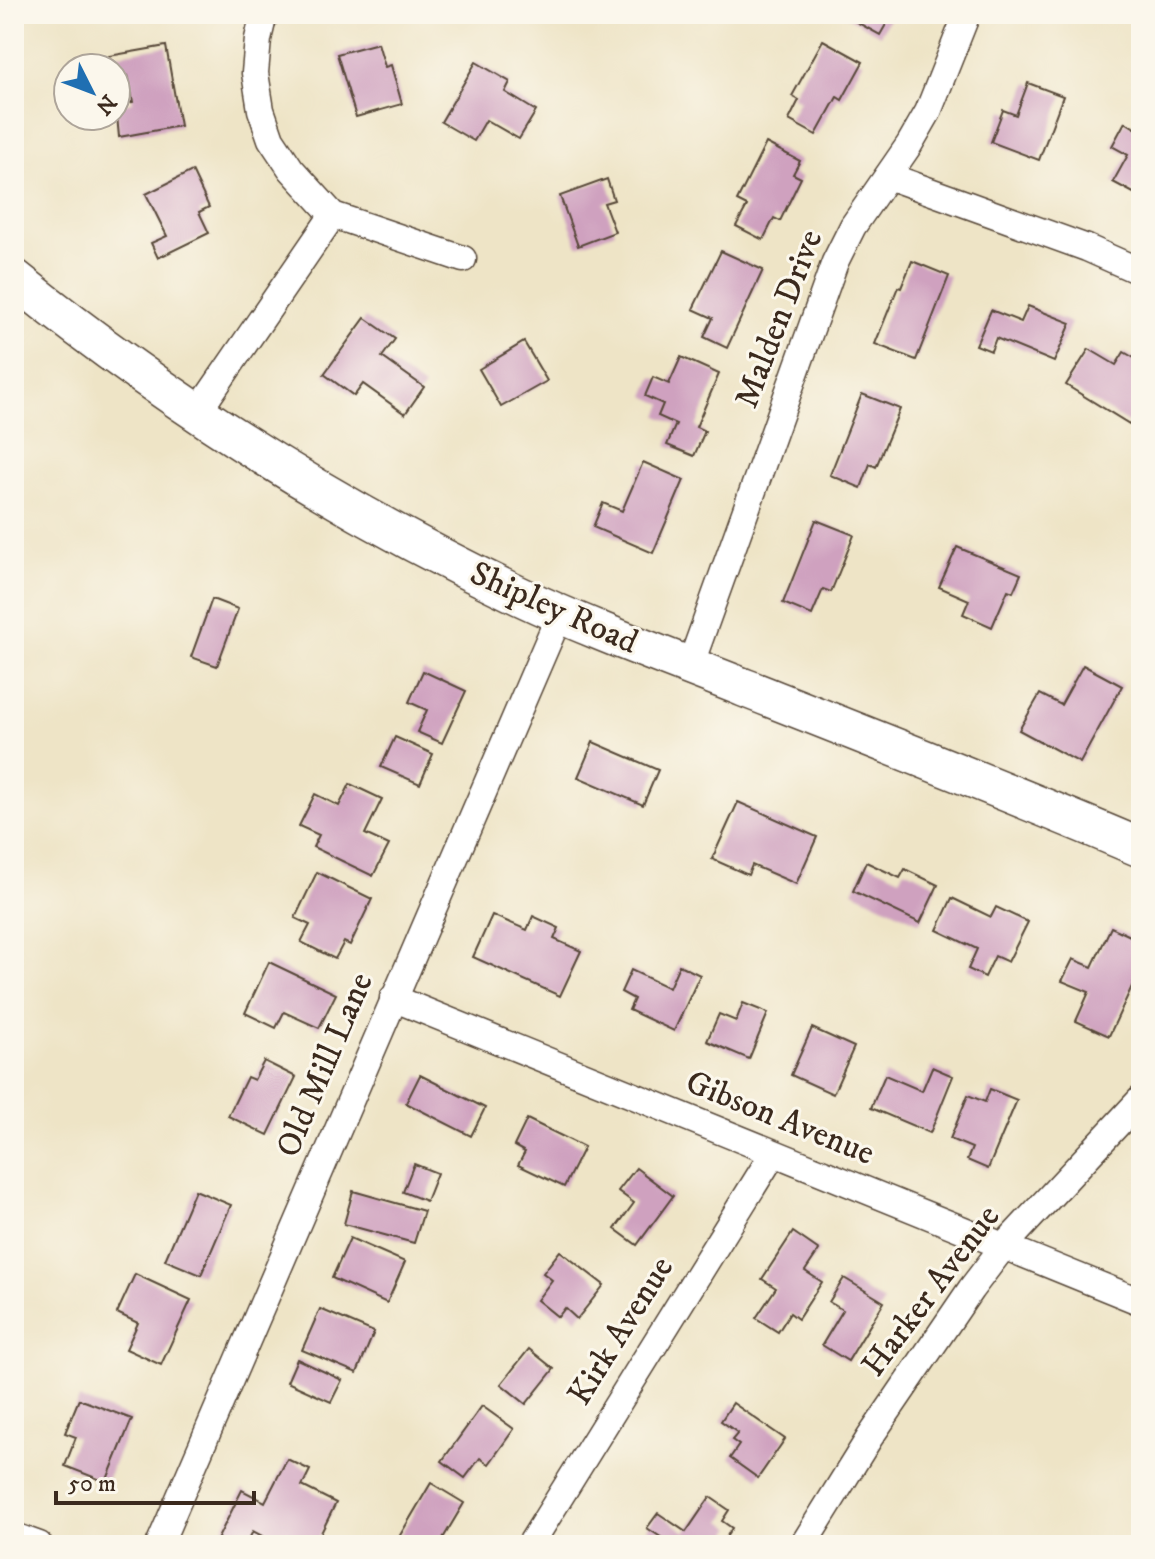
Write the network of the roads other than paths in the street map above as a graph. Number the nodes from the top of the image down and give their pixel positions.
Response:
1 (264, 14) edge
2 (967, 14) edge
3 (888, 176) junction
4 (333, 215) junction
5 (463, 259) dead end
6 (1141, 272) edge
7 (14, 278) edge
8 (197, 413) junction
9 (560, 614) junction
10 (690, 666) junction
11 (1141, 848) edge
12 (393, 998) junction
13 (1141, 1099) edge
14 (773, 1154) junction
15 (1003, 1247) junction
16 (1141, 1302) edge
17 (14, 1536) edge
18 (39, 1545) edge
19 (159, 1545) edge
20 (530, 1545) edge
21 (803, 1545) edge

1 - 4 street
2 - 3 street, Malden Drive
3 - 6 street
3 - 10 street, Malden Drive
4 - 5 street
4 - 8 street
7 - 8 main road, Shipley Road
8 - 9 main road, Shipley Road
9 - 10 main road, Shipley Road
9 - 12 street, Old Mill Lane
10 - 11 main road, Shipley Road
12 - 14 street, Gibson Avenue
12 - 19 street, Old Mill Lane
13 - 15 street, Harker Avenue
14 - 15 street, Gibson Avenue
14 - 20 street, Kirk Avenue
15 - 16 street, Gibson Avenue
15 - 21 street, Harker Avenue
17 - 18 street

